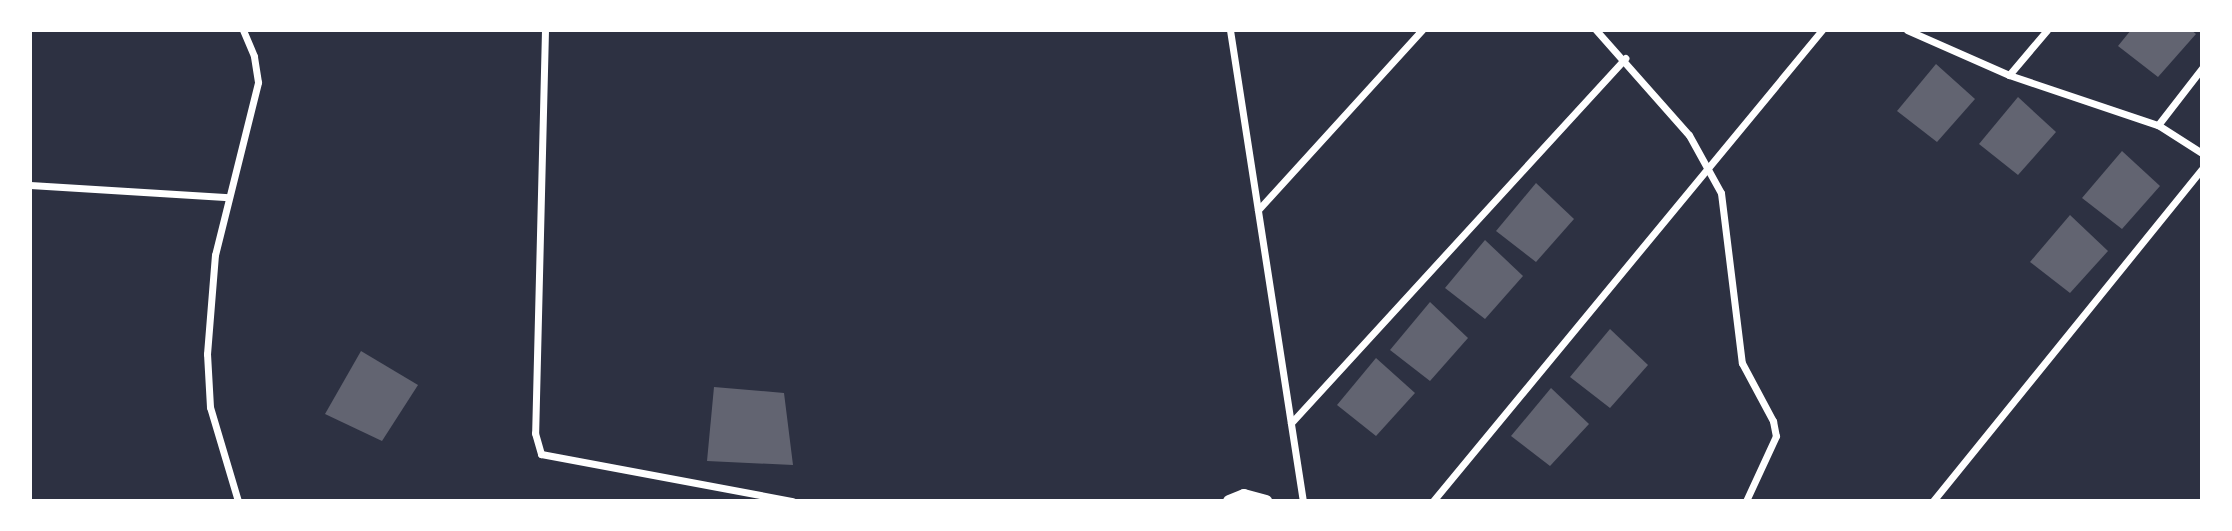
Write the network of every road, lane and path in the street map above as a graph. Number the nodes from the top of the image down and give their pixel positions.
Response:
1 (243, 30) edge
2 (545, 30) edge
3 (1230, 30) edge
4 (1422, 30) edge
5 (1596, 30) edge
6 (1822, 30) edge
7 (1907, 30) edge
8 (2048, 30) edge
9 (1625, 58) junction
10 (2202, 68) edge
11 (2009, 75) junction
12 (2158, 125) junction
13 (2202, 153) edge
14 (1708, 164) junction
15 (2202, 169) edge
16 (30, 185) edge
17 (229, 197) junction
18 (1258, 210) junction
19 (1291, 423) junction
20 (237, 501) edge
21 (793, 501) edge
22 (1229, 501) edge
23 (1266, 501) edge
24 (1303, 501) edge
25 (1433, 501) edge
26 (1746, 501) edge
27 (1933, 501) edge

1 - 17 street
2 - 21 street
3 - 18 street
4 - 18 street
5 - 9 street
6 - 14 street
7 - 11 street
8 - 11 street
9 - 14 street
9 - 19 street
10 - 12 street
11 - 12 street
12 - 13 street
14 - 25 street
14 - 26 street
15 - 27 street
16 - 17 street
17 - 20 street
18 - 19 street
19 - 24 street
22 - 23 street

